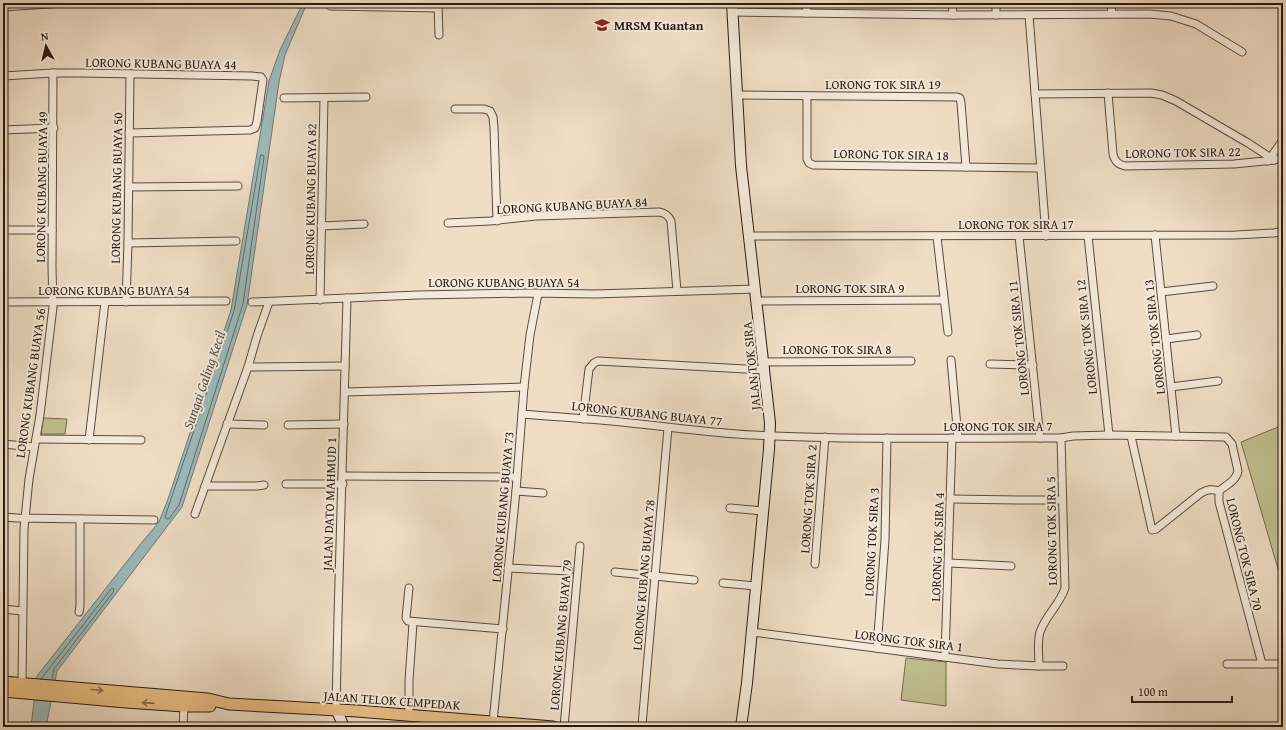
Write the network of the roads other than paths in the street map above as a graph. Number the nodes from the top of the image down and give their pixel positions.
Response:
1 (64, 3) edge
2 (806, 3) edge
3 (952, 3) edge
4 (996, 3) edge
5 (1111, 3) edge
6 (379, 5) edge
7 (330, 6) dead end
8 (438, 6) edge
9 (3, 7) edge
10 (732, 8) edge
11 (807, 13) junction
12 (1029, 14) junction
13 (1112, 14) junction
14 (953, 15) junction
15 (996, 15) junction
16 (439, 35) dead end
17 (1242, 52) dead end
18 (53, 73) junction
19 (130, 74) junction
20 (3, 76) edge
21 (1108, 93) junction
22 (1035, 94) junction
23 (738, 95) junction
24 (807, 96) junction
25 (366, 97) dead end
26 (284, 98) dead end
27 (324, 98) junction
28 (455, 109) dead end
29 (54, 128) junction
30 (3, 130) edge
31 (129, 133) junction
32 (1283, 140) edge
33 (1283, 157) edge
34 (1271, 159) junction
35 (966, 167) junction
36 (1040, 168) junction
37 (238, 186) dead end
38 (129, 187) junction
39 (497, 221) junction
40 (448, 223) dead end
41 (364, 224) dead end
42 (321, 226) junction
43 (3, 230) edge
44 (52, 230) junction
45 (1283, 231) edge
46 (749, 236) junction
47 (1019, 236) junction
48 (1046, 236) junction
49 (1088, 236) junction
50 (1155, 236) junction
51 (936, 237) junction
52 (236, 241) dead end
53 (128, 243) junction
54 (1213, 286) dead end
55 (756, 289) junction
56 (677, 291) junction
57 (1161, 292) junction
58 (538, 294) junction
59 (347, 298) junction
60 (320, 300) junction
61 (944, 300) junction
62 (226, 301) dead end
63 (757, 301) junction
64 (3, 302) edge
65 (53, 302) junction
66 (105, 302) junction
67 (126, 302) junction
68 (252, 302) dead end
69 (269, 302) junction
70 (948, 332) dead end
71 (1197, 335) dead end
72 (1166, 339) junction
73 (951, 360) dead end
74 (911, 361) dead end
75 (990, 364) dead end
76 (1033, 365) junction
77 (345, 366) junction
78 (764, 366) junction
79 (248, 368) junction
80 (1218, 381) dead end
81 (524, 387) junction
82 (1171, 387) junction
83 (345, 392) junction
84 (522, 414) junction
85 (583, 419) junction
86 (227, 424) junction
87 (344, 424) junction
88 (264, 425) dead end
89 (288, 425) dead end
90 (668, 428) junction
91 (770, 436) junction
92 (1109, 436) junction
93 (1131, 436) junction
94 (1176, 436) junction
95 (825, 437) junction
96 (1226, 437) joint
97 (887, 438) junction
98 (955, 438) junction
99 (1040, 438) junction
100 (1061, 438) junction
101 (89, 440) junction
102 (141, 440) dead end
103 (35, 443) junction
104 (3, 444) edge
105 (517, 477) junction
106 (343, 480) junction
107 (264, 484) dead end
108 (286, 484) dead end
109 (205, 486) junction
110 (516, 491) junction
111 (1219, 491) junction
112 (543, 493) dead end
113 (951, 499) junction
114 (1062, 500) junction
115 (730, 508) dead end
116 (763, 512) junction
117 (194, 514) dead end
118 (3, 517) edge
119 (25, 518) junction
120 (80, 519) junction
121 (154, 520) dead end
122 (580, 546) dead end
123 (949, 563) junction
124 (815, 564) dead end
125 (1011, 566) dead end
126 (508, 568) junction
127 (569, 571) dead end
128 (615, 572) dead end
129 (655, 576) junction
130 (694, 580) dead end
131 (723, 583) dead end
132 (756, 586) junction
133 (409, 588) dead end
134 (3, 609) edge
135 (22, 611) junction
136 (79, 612) dead end
137 (413, 622) junction
138 (503, 630) junction
139 (752, 632) junction
140 (877, 648) junction
141 (945, 657) junction
142 (1227, 664) dead end
143 (1262, 664) junction
144 (1283, 664) edge
145 (1039, 666) junction
146 (1063, 666) dead end
147 (3, 682) edge
148 (22, 683) junction
149 (33, 689) junction
150 (3, 691) edge
151 (58, 692) junction
152 (229, 704) junction
153 (184, 706) junction
154 (336, 710) junction
155 (409, 715) junction
156 (493, 722) junction
157 (642, 725) dead end
158 (183, 727) edge
159 (344, 727) edge
160 (553, 727) edge
161 (564, 727) edge
162 (741, 727) edge

1 - 9 street
2 - 11 street
3 - 14 street
4 - 15 street
5 - 13 street
6 - 7 street
6 - 8 street
8 - 16 street
10 - 11 street
10 - 23 street, JALAN TOK SIRA
11 - 14 street
12 - 13 street
12 - 15 street
12 - 22 street
13 - 17 street
14 - 15 street
18 - 19 street, LORONG KUBANG BUAYA 44
18 - 20 street, LORONG KUBANG BUAYA 44
18 - 29 street, LORONG KUBANG BUAYA 49
19 - 31 street, LORONG KUBANG BUAYA 50
19 - 31 street, LORONG KUBANG BUAYA 44
21 - 22 street
21 - 34 street
21 - 34 street, LORONG TOK SIRA 22
22 - 36 street
23 - 24 street, LORONG TOK SIRA 19
23 - 46 street, JALAN TOK SIRA
24 - 35 street, LORONG TOK SIRA 19
24 - 35 street, LORONG TOK SIRA 18
25 - 27 street
26 - 27 street
27 - 42 street, LORONG KUBANG BUAYA 82
28 - 39 street
29 - 30 street
29 - 44 street, LORONG KUBANG BUAYA 49
31 - 38 street, LORONG KUBANG BUAYA 50
32 - 34 street
33 - 34 street
35 - 36 street, LORONG TOK SIRA 18
36 - 48 street
37 - 38 street
38 - 53 street, LORONG KUBANG BUAYA 50
39 - 40 street, LORONG KUBANG BUAYA 84
39 - 56 street, LORONG KUBANG BUAYA 84
41 - 42 street
42 - 60 street, LORONG KUBANG BUAYA 82
43 - 44 street
44 - 65 street, LORONG KUBANG BUAYA 49
45 - 50 street, LORONG TOK SIRA 17
46 - 51 street, LORONG TOK SIRA 17
46 - 55 street, JALAN TOK SIRA
47 - 48 street, LORONG TOK SIRA 17
47 - 51 street, LORONG TOK SIRA 17
47 - 76 street, LORONG TOK SIRA 11
48 - 49 street, LORONG TOK SIRA 17
49 - 50 street, LORONG TOK SIRA 17
49 - 92 street, LORONG TOK SIRA 12
50 - 57 street, LORONG TOK SIRA 13
51 - 61 street
52 - 53 street
53 - 67 street, LORONG KUBANG BUAYA 50
54 - 57 street
55 - 56 street, LORONG KUBANG BUAYA 54
55 - 63 street, JALAN TOK SIRA
56 - 58 street, LORONG KUBANG BUAYA 54
57 - 72 street, LORONG TOK SIRA 13
58 - 59 street, LORONG KUBANG BUAYA 54
58 - 81 street, LORONG KUBANG BUAYA 73
59 - 60 street, LORONG KUBANG BUAYA 54
59 - 77 street, JALAN DATO MAHMUD 1
60 - 69 street, LORONG KUBANG BUAYA 54
61 - 63 street, LORONG TOK SIRA 9
61 - 70 street
62 - 67 street, LORONG KUBANG BUAYA 54
63 - 78 street, JALAN TOK SIRA
64 - 65 street, LORONG KUBANG BUAYA 54
65 - 66 street, LORONG KUBANG BUAYA 54
65 - 103 street, LORONG KUBANG BUAYA 56
66 - 67 street, LORONG KUBANG BUAYA 54
66 - 101 street
68 - 69 street, LORONG KUBANG BUAYA 54
69 - 79 street
71 - 72 street
72 - 82 street, LORONG TOK SIRA 13
73 - 98 street, LORONG TOK SIRA 4
74 - 78 street, LORONG TOK SIRA 8
75 - 76 street
76 - 99 street, LORONG TOK SIRA 11
77 - 79 street
77 - 83 street, JALAN DATO MAHMUD 1
78 - 85 street, LORONG TOK SIRA 8
78 - 91 street, JALAN TOK SIRA
79 - 86 street
80 - 82 street
81 - 83 street
81 - 84 street, LORONG KUBANG BUAYA 73
82 - 94 street, LORONG TOK SIRA 13
83 - 87 street, JALAN DATO MAHMUD 1
84 - 85 street, LORONG KUBANG BUAYA 77
84 - 105 street, LORONG KUBANG BUAYA 73
85 - 90 street, LORONG KUBANG BUAYA 77
86 - 88 street
86 - 109 street
87 - 89 street
87 - 106 street, JALAN DATO MAHMUD 1
90 - 91 street, LORONG KUBANG BUAYA 77
90 - 129 street, LORONG KUBANG BUAYA 78
91 - 95 street, LORONG TOK SIRA 7
91 - 116 street, JALAN TOK SIRA
92 - 93 street, LORONG TOK SIRA 7
92 - 100 street, LORONG TOK SIRA 7
93 - 94 street, LORONG TOK SIRA 7
93 - 111 street
94 - 96 street, LORONG TOK SIRA 7
95 - 97 street, LORONG TOK SIRA 7
95 - 124 street, LORONG TOK SIRA 2
96 - 111 street, LORONG TOK SIRA 70
97 - 98 street, LORONG TOK SIRA 7
97 - 140 street, LORONG TOK SIRA 3
98 - 99 street, LORONG TOK SIRA 7
98 - 113 street, LORONG TOK SIRA 4
99 - 100 street, LORONG TOK SIRA 7
100 - 114 street, LORONG TOK SIRA 5
101 - 102 street
101 - 103 street
103 - 104 street
103 - 119 street, LORONG KUBANG BUAYA 56
105 - 106 street
105 - 110 street, LORONG KUBANG BUAYA 73
106 - 108 street
106 - 154 street, JALAN DATO MAHMUD 1
107 - 109 street
109 - 117 street
110 - 112 street
110 - 126 street, LORONG KUBANG BUAYA 73
111 - 143 street, LORONG TOK SIRA 70
113 - 114 street
113 - 123 street, LORONG TOK SIRA 4
114 - 145 street, LORONG TOK SIRA 5
115 - 116 street
116 - 132 street, JALAN TOK SIRA
118 - 119 street
119 - 120 street
119 - 135 street, LORONG KUBANG BUAYA 56
120 - 121 street
120 - 136 street
122 - 161 street, LORONG KUBANG BUAYA 79
123 - 125 street
123 - 141 street, LORONG TOK SIRA 4
126 - 127 street
126 - 138 street, LORONG KUBANG BUAYA 73
128 - 129 street
129 - 130 street
129 - 157 street, LORONG KUBANG BUAYA 78
131 - 132 street
132 - 139 street, JALAN TOK SIRA
133 - 137 street
134 - 135 street
135 - 148 street, LORONG KUBANG BUAYA 56
137 - 138 street
137 - 155 street
138 - 156 street, LORONG KUBANG BUAYA 73
139 - 140 street, LORONG TOK SIRA 1
139 - 162 street, JALAN TOK SIRA
140 - 141 street, LORONG TOK SIRA 1
141 - 145 street, LORONG TOK SIRA 1
142 - 143 street
143 - 144 street
145 - 146 street, LORONG TOK SIRA 1
147 - 148 main road, JALAN TELOK CEMPEDAK
148 - 149 main road, JALAN TELOK CEMPEDAK
149 - 150 main road, JALAN TELOK CEMPEDAK
149 - 151 main road, JALAN TELOK CEMPEDAK
151 -> 152 main road, JALAN TELOK CEMPEDAK
153 -> 151 main road, JALAN TELOK CEMPEDAK
152 - 153 main road, JALAN TELOK CEMPEDAK
152 - 154 main road, JALAN TELOK CEMPEDAK
153 - 158 street
154 - 155 main road, JALAN TELOK CEMPEDAK
154 - 159 street
155 - 156 main road, JALAN TELOK CEMPEDAK
156 - 160 main road, JALAN TELOK CEMPEDAK

